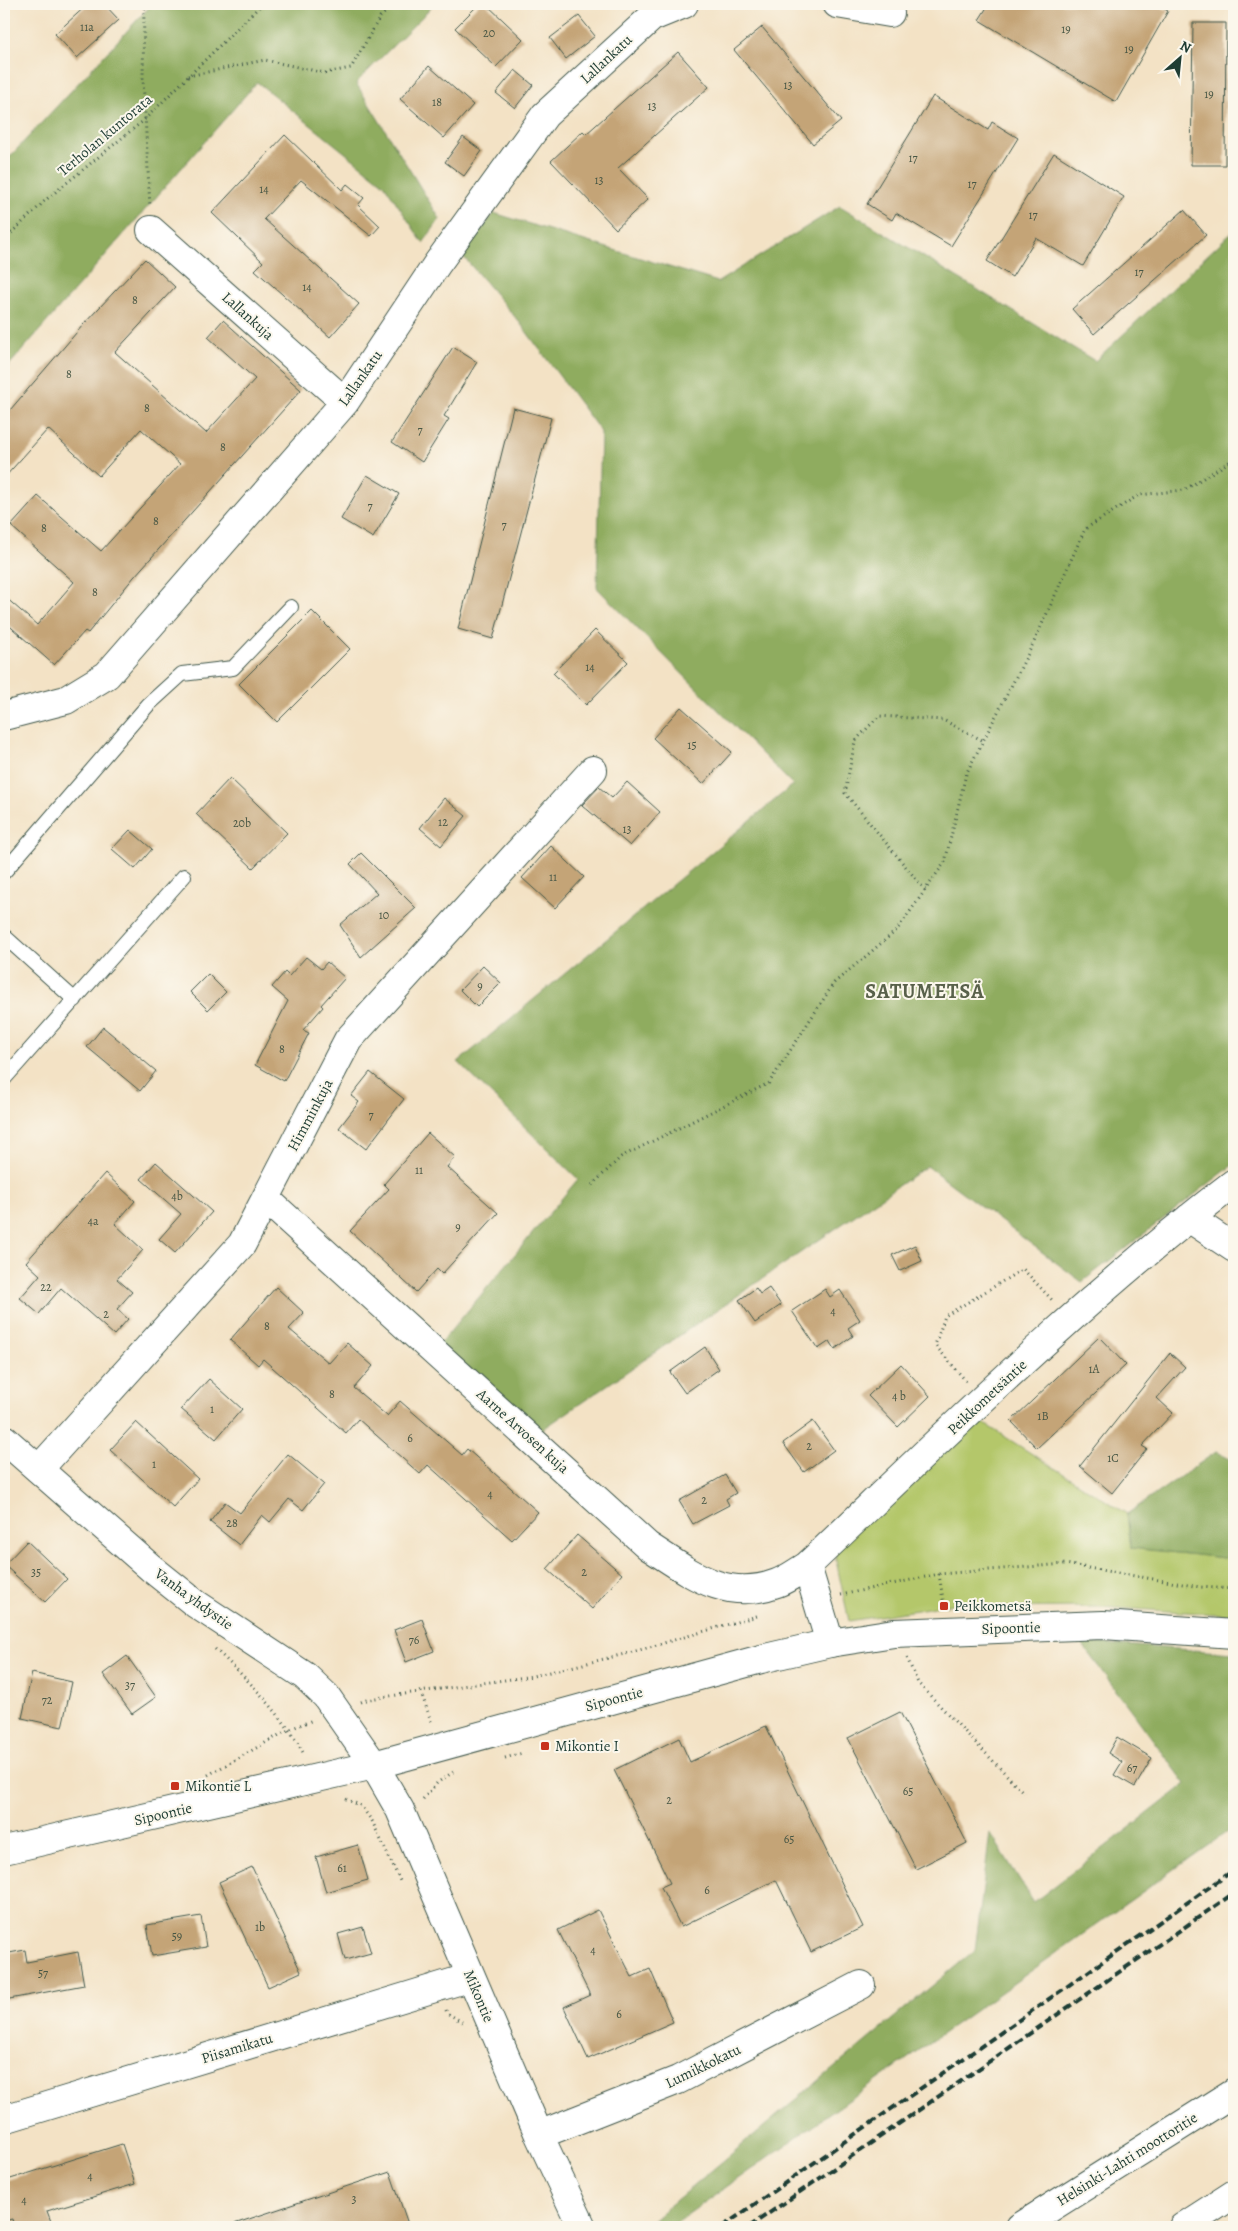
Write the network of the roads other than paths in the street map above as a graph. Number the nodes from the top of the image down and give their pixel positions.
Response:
1 (684, 4) edge
2 (837, 4) edge
3 (890, 13) dead end
4 (151, 230) road end
5 (345, 402) junction
6 (291, 606) dead end
7 (4, 716) edge
8 (593, 770) dead end
9 (4, 872) edge
10 (184, 876) dead end
11 (4, 936) edge
12 (75, 1000) junction
13 (4, 1079) edge
14 (1234, 1183) edge
15 (266, 1199) junction
16 (1189, 1218) junction
17 (1234, 1248) edge
18 (4, 1439) edge
19 (40, 1469) junction
20 (807, 1566) junction
21 (1234, 1634) edge
22 (830, 1643) junction
23 (374, 1765) junction
24 (4, 1850) edge
25 (470, 1977) junction
26 (861, 1985) dead end
27 (1234, 2092) edge
28 (4, 2119) edge
29 (539, 2135) junction
30 (1234, 2194) edge
31 (582, 2227) edge
32 (1020, 2227) edge
33 (1183, 2227) edge

1 - 5 main road, Lallankatu
2 - 3 main road
4 - 5 main road, Lallankuja
5 - 7 main road, Lallankatu
6 - 9 lane
8 - 15 main road, Himminkuja
10 - 12 lane
11 - 12 lane
12 - 13 lane
14 - 16 main road, Peikkometsäntie
15 - 19 main road, Himminkuja
15 - 20 main road, Aarne Arvosen kuja
16 - 17 main road
16 - 20 main road, Peikkometsäntie
18 - 19 main road, Vanha yhdystie
19 - 23 main road, Vanha yhdystie
20 - 22 main road
21 - 22 main road, Sipoontie
22 - 23 main road, Sipoontie
23 - 24 main road, Sipoontie
23 - 25 main road, Mikontie
25 - 28 main road, Piisamikatu
25 - 29 main road, Mikontie
26 - 29 main road, Lumikkokatu
27 - 32 main road, Helsinki-Lahti moottoritie
29 - 31 main road, Mikontie
30 - 33 main road

